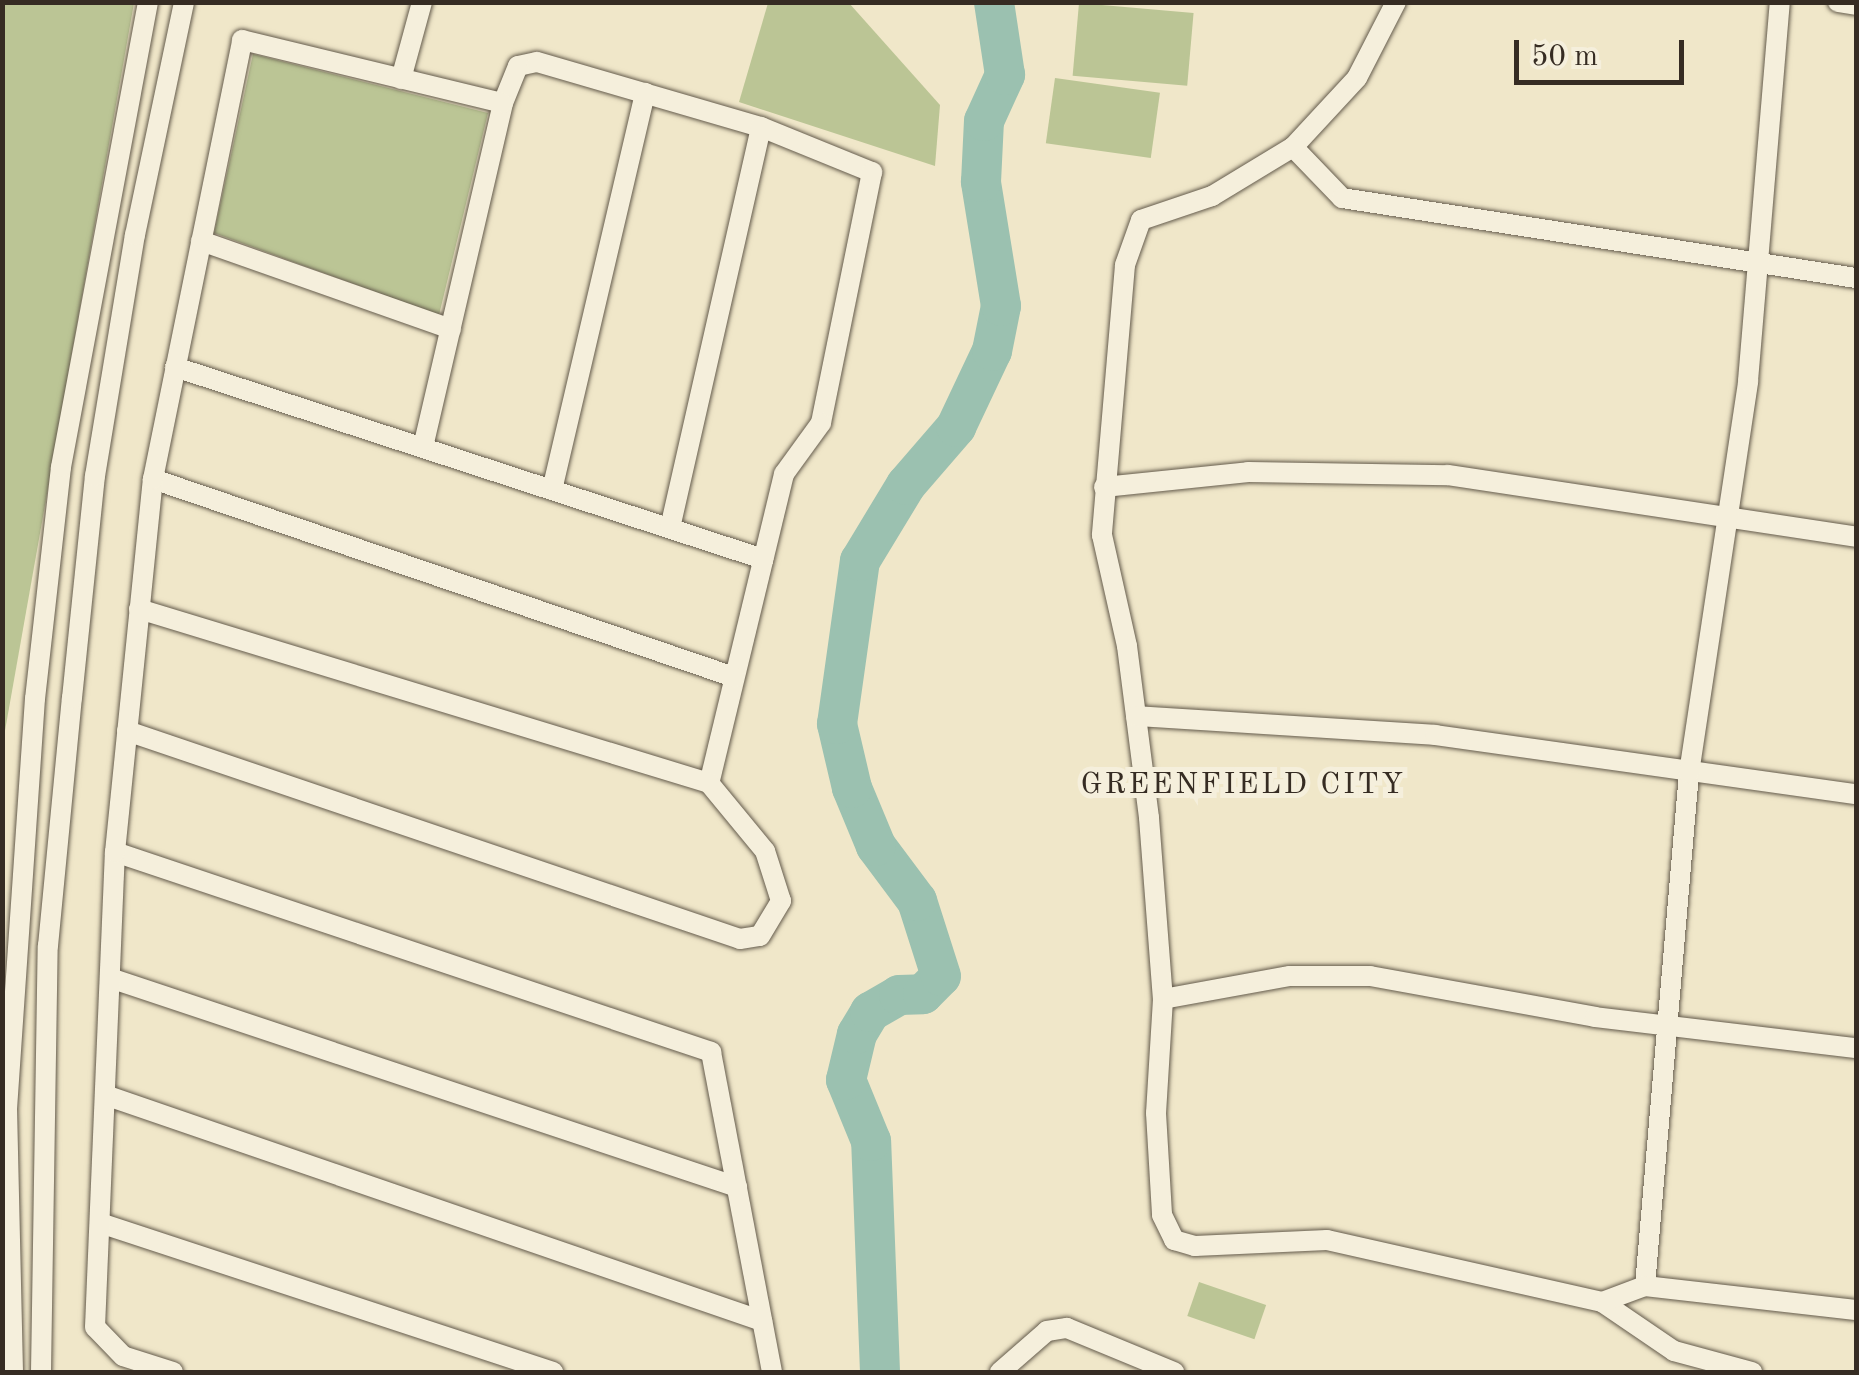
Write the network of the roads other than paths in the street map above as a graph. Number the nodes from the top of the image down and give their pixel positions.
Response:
1 (148, 2) edge
2 (184, 2) edge
3 (422, 2) edge
4 (1396, 2) edge
5 (1780, 2) edge
6 (1838, 2) edge
7 (1856, 5) edge
8 (402, 79) junction
9 (645, 93) junction
10 (503, 103) junction
11 (761, 127) junction
12 (1292, 147) junction
13 (201, 240) junction
14 (1758, 265) junction
15 (1856, 278) edge
16 (450, 329) junction
17 (175, 366) junction
18 (423, 447) junction
19 (153, 479) junction
20 (1104, 486) junction
21 (552, 490) junction
22 (1723, 518) junction
23 (670, 528) junction
24 (1856, 537) edge
25 (763, 559) junction
26 (140, 609) junction
27 (734, 677) junction
28 (1136, 716) junction
29 (127, 731) junction
30 (1689, 772) junction
31 (708, 784) junction
32 (1856, 794) edge
33 (115, 852) junction
34 (110, 978) junction
35 (1163, 999) junction
36 (1664, 1026) junction
37 (1856, 1048) edge
38 (105, 1095) junction
39 (737, 1187) junction
40 (100, 1222) junction
41 (1645, 1286) junction
42 (1602, 1302) junction
43 (1856, 1310) edge
44 (762, 1321) junction
45 (14, 1372) edge
46 (41, 1372) edge
47 (173, 1372) edge
48 (554, 1372) edge
49 (772, 1372) edge
50 (1000, 1372) edge
51 (1174, 1372) edge
52 (1752, 1372) edge

1 - 45 street
2 - 46 street
3 - 8 street
4 - 12 street
5 - 14 street
6 - 7 street
8 - 10 street
8 - 13 street
9 - 10 street
9 - 11 street
9 - 21 street
10 - 16 street
11 - 23 street
11 - 25 street
12 - 14 street
12 - 20 street
13 - 16 street
13 - 17 street
14 - 15 street
14 - 22 street
16 - 18 street
17 - 18 street
17 - 19 street
18 - 21 street
19 - 26 street
19 - 27 street
20 - 22 street
20 - 28 street
21 - 23 street
22 - 24 street
22 - 30 street
23 - 25 street
25 - 27 street
26 - 29 street
26 - 31 street
27 - 31 street
28 - 30 street
28 - 35 street
29 - 31 street
29 - 33 street
30 - 32 street
30 - 36 street
33 - 34 street
33 - 39 street
34 - 38 street
34 - 39 street
35 - 36 street
35 - 42 street
36 - 37 street
36 - 41 street
38 - 40 street
38 - 44 street
39 - 44 street
40 - 47 street
40 - 48 street
41 - 42 street
41 - 43 street
42 - 52 street
44 - 49 street
50 - 51 street

